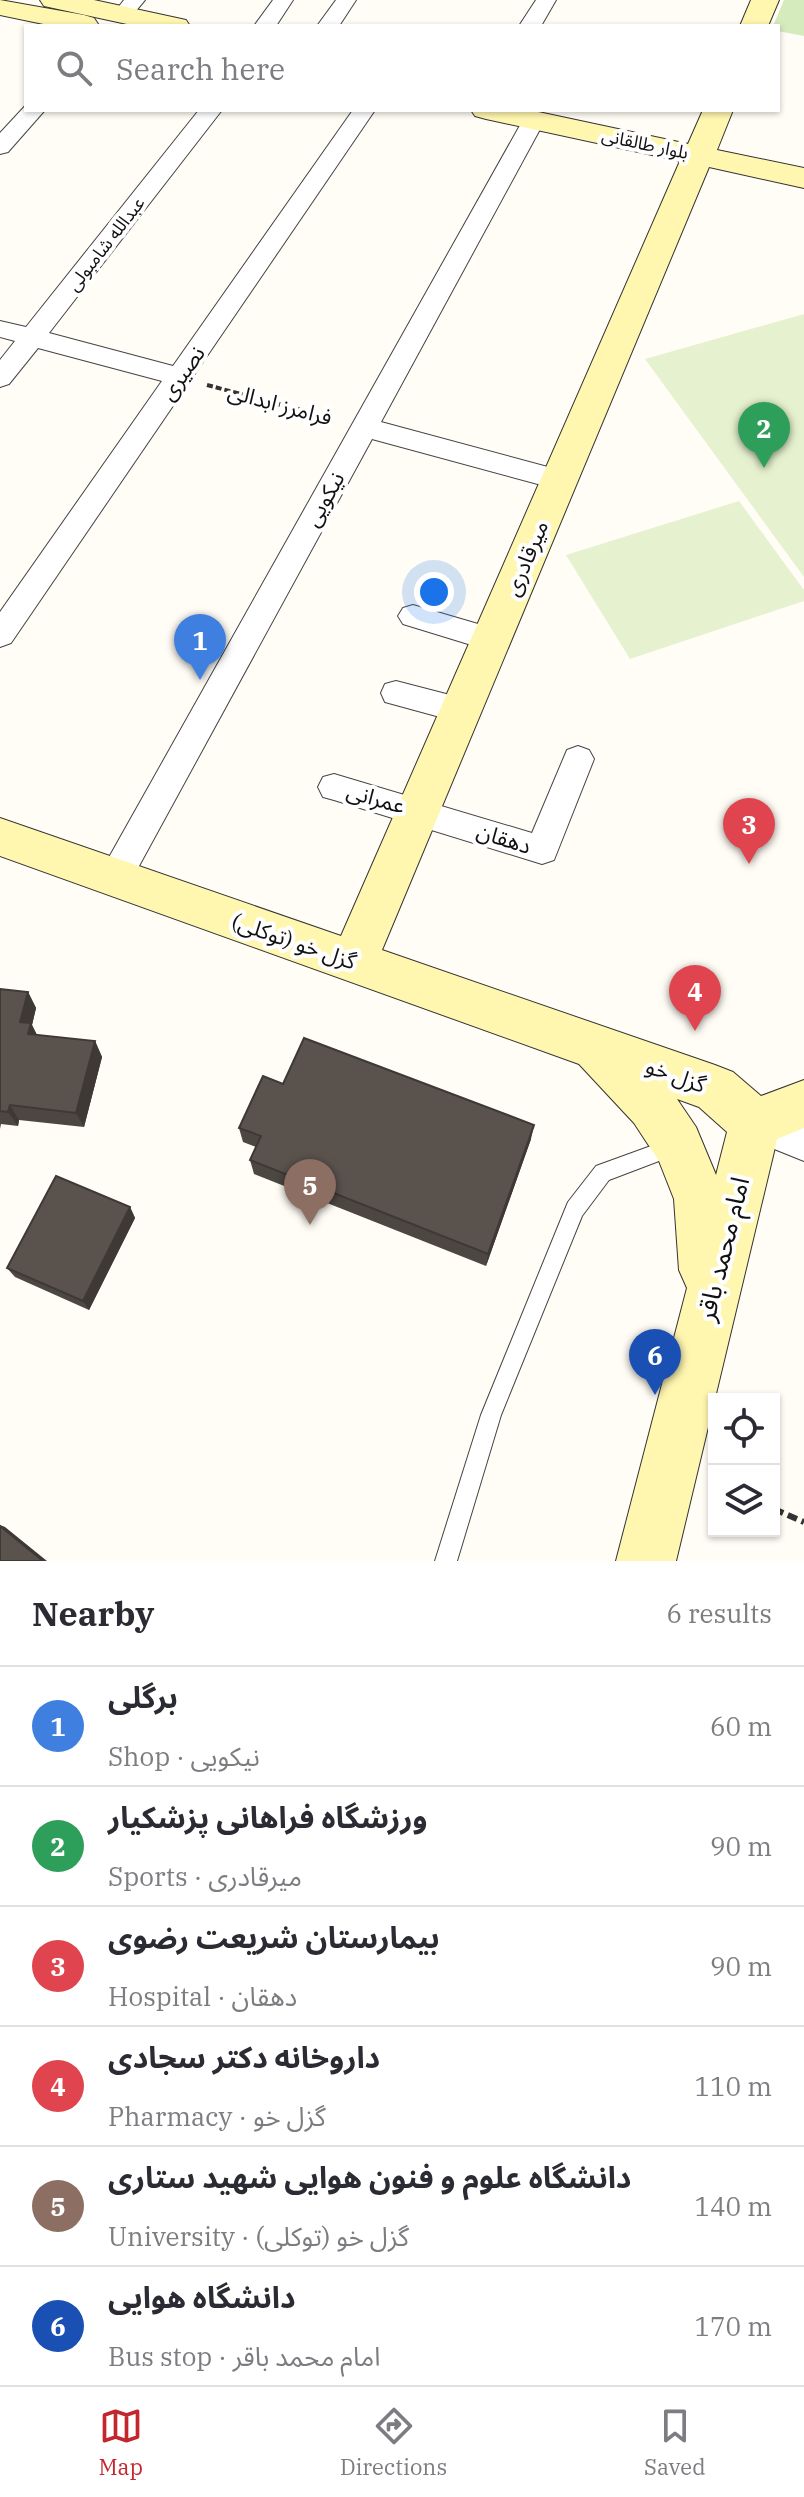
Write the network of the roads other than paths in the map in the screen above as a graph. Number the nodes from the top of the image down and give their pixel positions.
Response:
1 (54, 0) edge
2 (283, 0) edge
3 (346, 0) edge
4 (546, 0) edge
5 (765, 0) edge
6 (0, 6) edge
7 (129, 7) edge
8 (82, 24) edge
9 (171, 24) edge
10 (266, 24) edge
11 (329, 24) edge
12 (531, 24) edge
13 (755, 24) edge
14 (32, 112) edge
15 (209, 112) edge
16 (363, 112) edge
17 (496, 112) edge
18 (584, 112) edge
19 (534, 120) junction
20 (707, 134) edge
21 (0, 147) edge
22 (804, 158) edge
23 (804, 178) edge
24 (0, 329) edge
25 (32, 337) junction
26 (179, 377) junction
27 (0, 378) edge
28 (364, 427) junction
29 (560, 480) junction
30 (413, 616) dead end
31 (0, 635) edge
32 (491, 639) junction
33 (396, 693) dead end
34 (462, 710) junction
35 (578, 759) dead end
36 (334, 787) dead end
37 (418, 810) junction
38 (0, 837) edge
39 (115, 878) junction
40 (354, 961) junction
41 (588, 1044) junction
42 (804, 1104) edge
43 (755, 1123) junction
44 (804, 1143) edge
45 (678, 1145) junction
46 (709, 1305) junction
47 (446, 1561) edge
48 (646, 1561) edge

1 - 7 street
2 - 10 street
3 - 11 street
4 - 12 street
5 - 13 street
6 - 8 street
7 - 9 street
14 - 21 street
15 - 25 street, عبدالله شامبولی
16 - 26 street, نصیری
17 - 19 street, بلوار طالقانی
18 - 20 street, بلوار طالقانی
19 - 20 street, بلوار طالقانی
19 - 28 street, نیکویی
20 - 22 street, بلوار طالقانی
20 - 23 street, بلوار طالقانی
20 - 29 street, میرقادری
24 - 25 street
25 - 26 street
25 - 27 street, عبدالله شامبولی
26 - 31 street, نصیری
28 - 29 street
28 - 39 street, نیکویی
29 - 32 street, میرقادری
30 - 32 street
32 - 34 street, میرقادری
33 - 34 street
34 - 37 street, میرقادری
35 - 37 street, دهقان
36 - 37 street, عمرانی
37 - 40 street, میرقادری
38 - 39 street, گزل خو (توکلی)
39 - 40 street, گزل خو (توکلی)
40 - 41 street, گزل خو (توکلی)
41 - 43 street, گزل خو
41 - 45 street
42 - 43 street
43 - 44 street
43 - 46 street, امام محمد باقر
45 - 46 street
45 - 47 lane
46 - 48 street, امام محمد باقر

